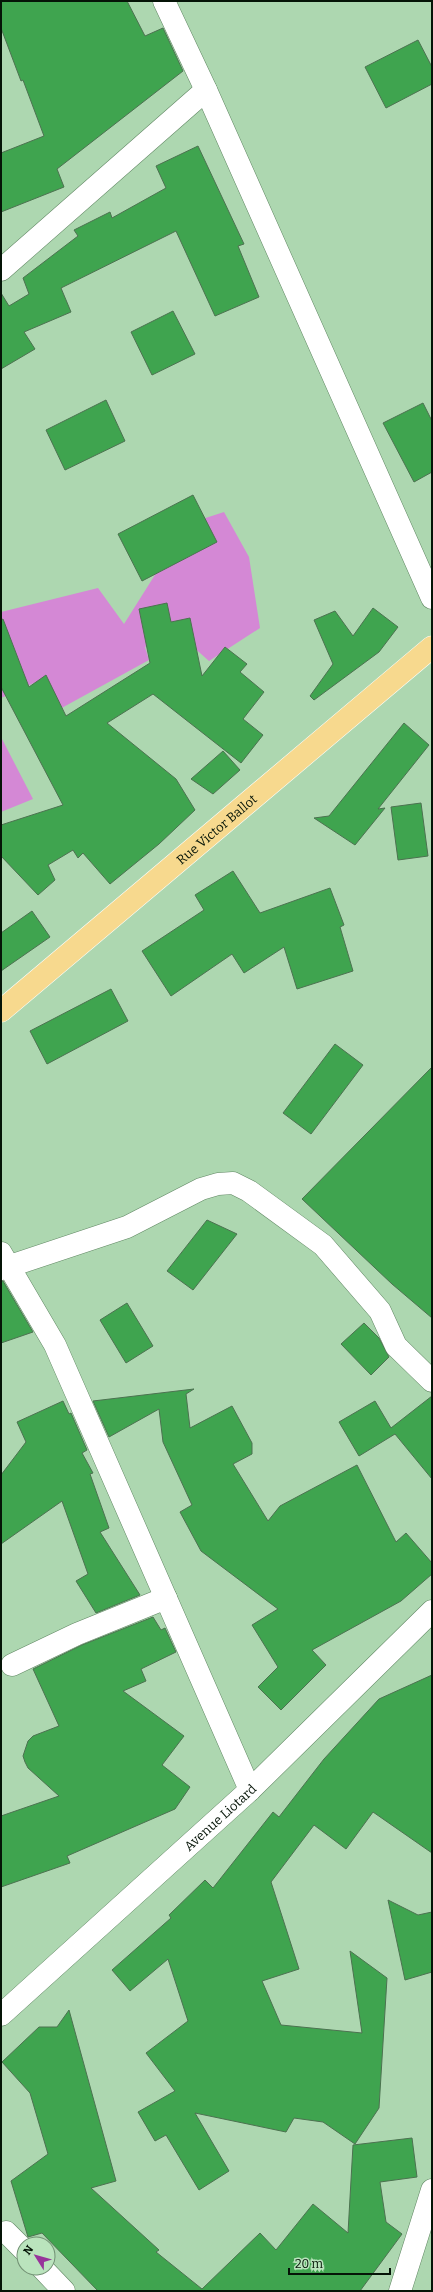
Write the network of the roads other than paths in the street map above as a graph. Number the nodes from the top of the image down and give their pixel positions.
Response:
1 (164, 1) edge
2 (206, 90) junction
3 (1, 270) edge
4 (432, 598) edge
5 (432, 647) edge
6 (1, 1012) edge
7 (3, 1263) edge
8 (432, 1381) edge
9 (166, 1598) junction
10 (432, 1611) edge
11 (12, 1665) dead end
12 (250, 1790) junction
13 (1, 2016) edge
14 (432, 2190) edge
15 (6, 2232) dead end
16 (16, 2242) edge
17 (50, 2276) edge
18 (64, 2291) edge
19 (400, 2291) edge

1 - 2 street
2 - 3 street
2 - 4 street
5 - 6 main road, Rue Victor Ballot
7 - 8 street
7 - 9 street
9 - 11 street
9 - 12 street
10 - 12 street, Avenue Liotard
12 - 13 street, Avenue Liotard
14 - 19 street
15 - 16 street
17 - 18 street

